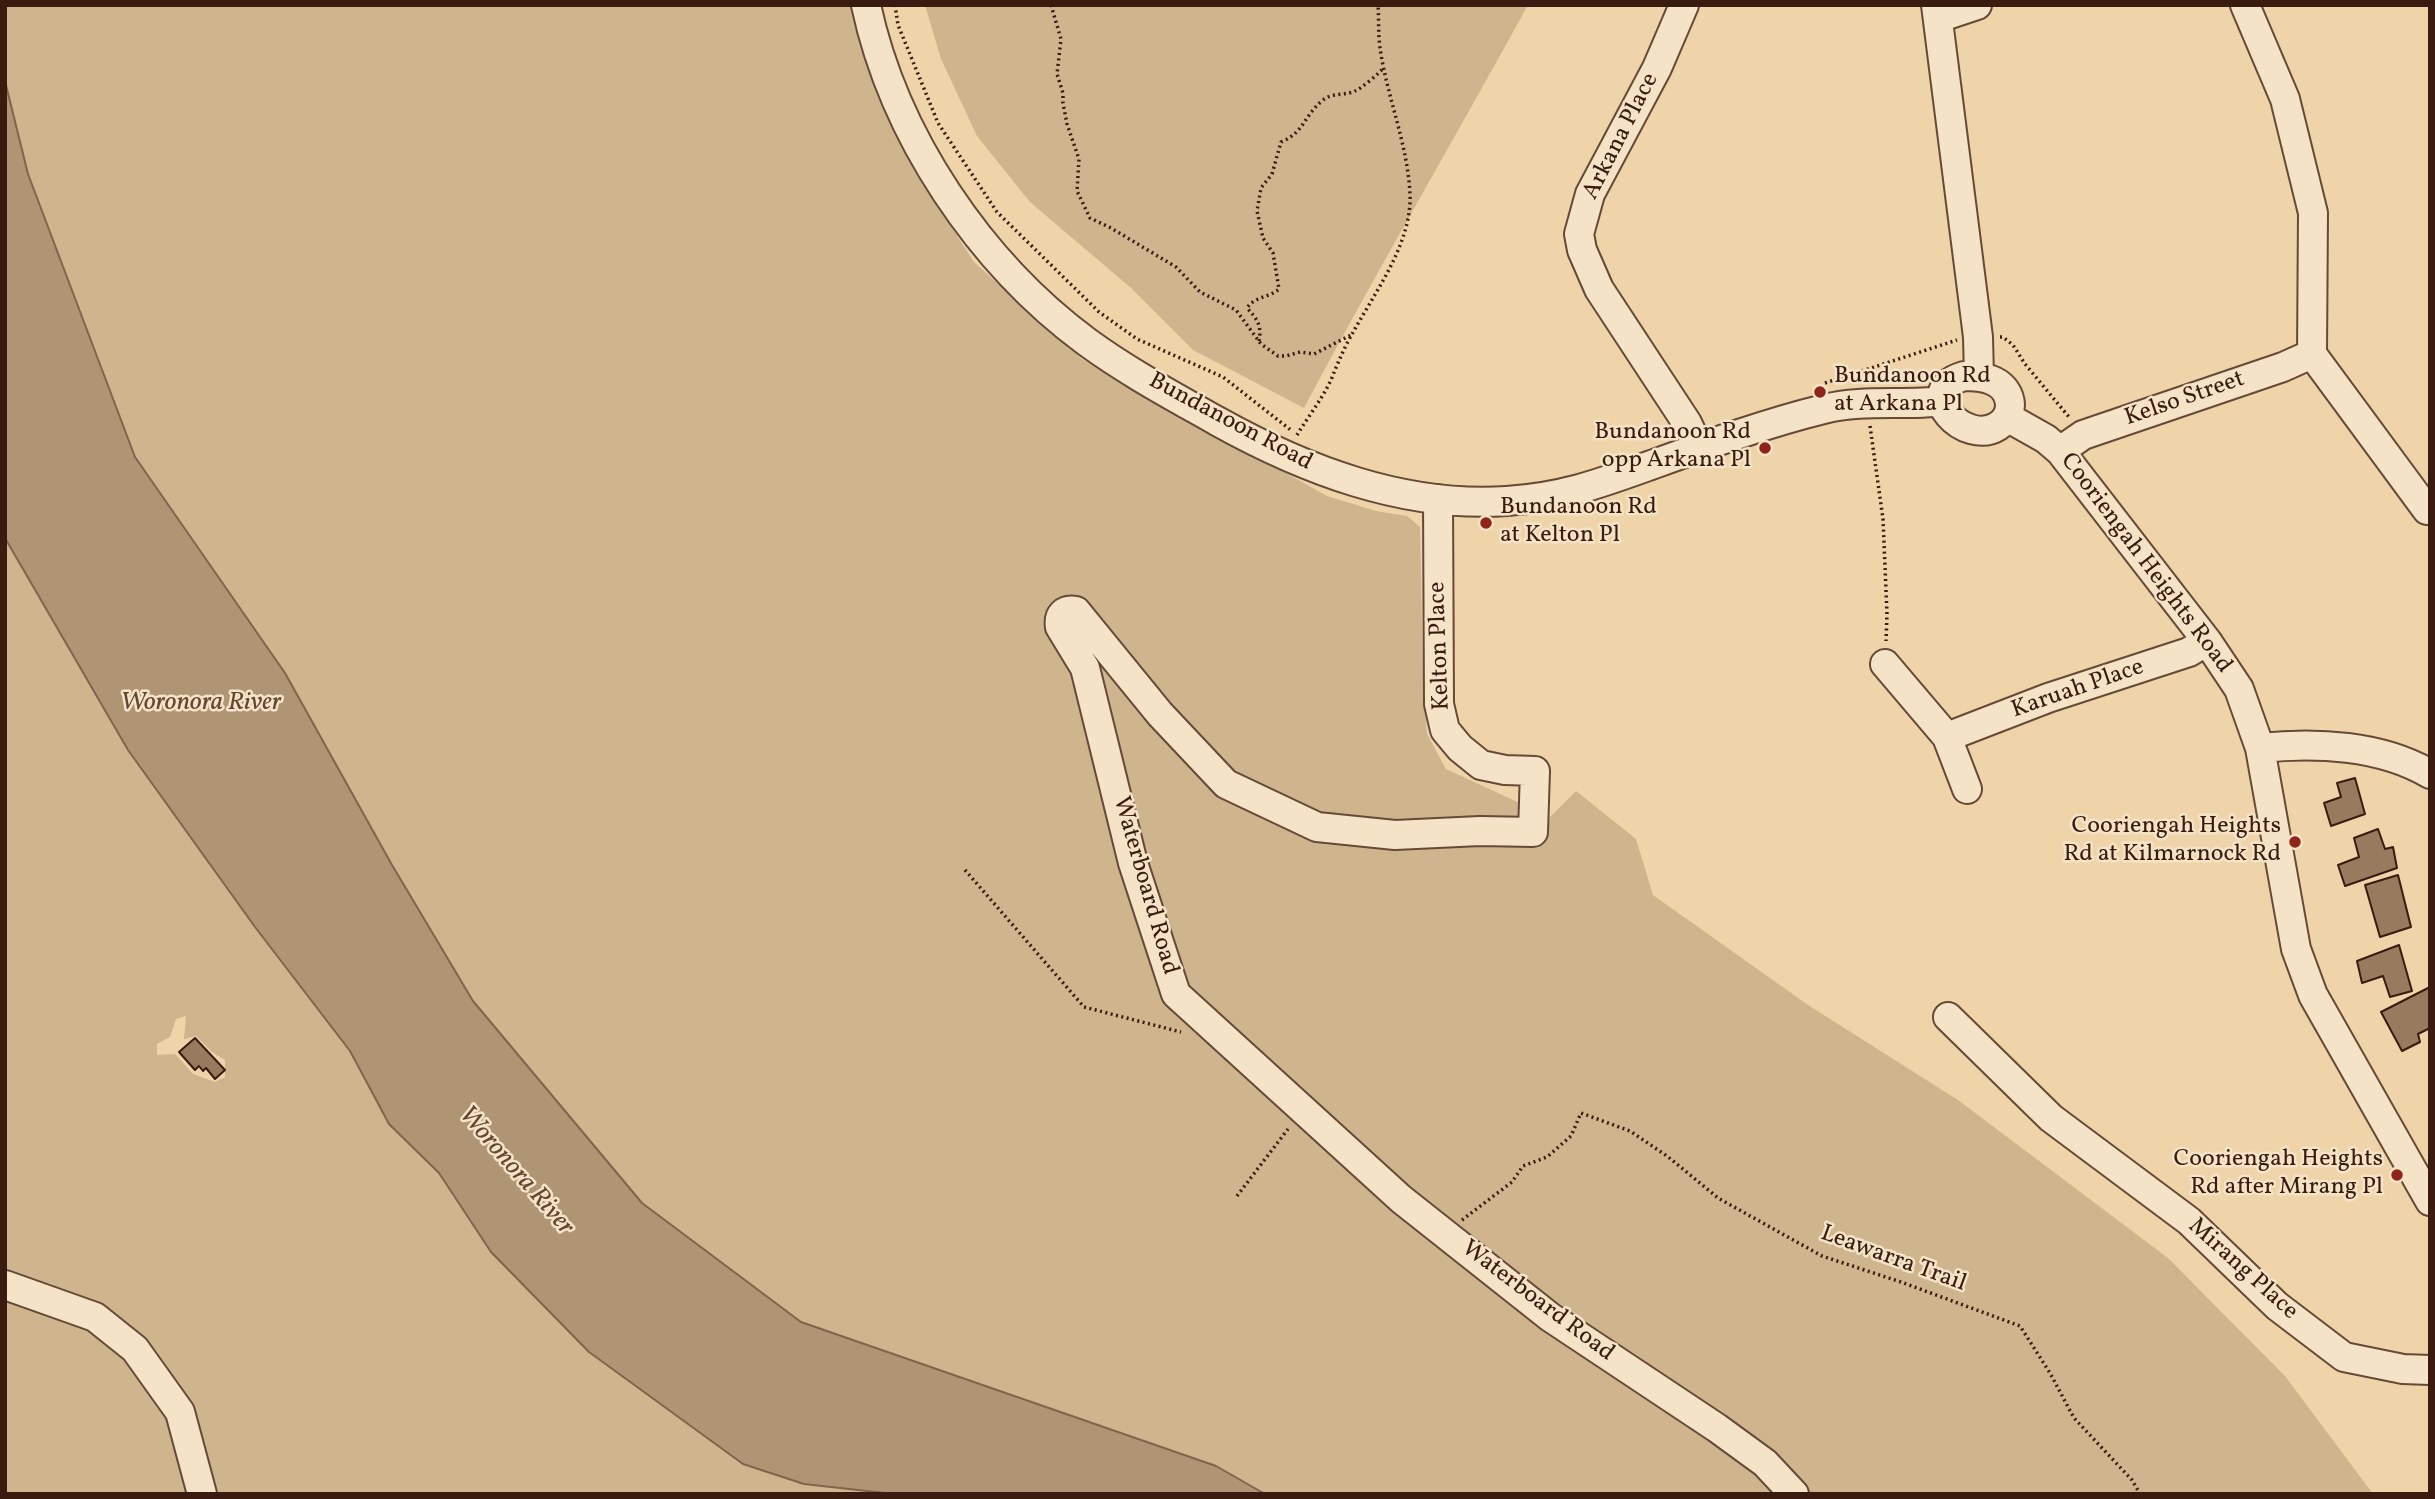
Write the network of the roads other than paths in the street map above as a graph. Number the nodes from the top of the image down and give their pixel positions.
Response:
1 (866, 5) edge
2 (1684, 5) edge
3 (1977, 5) edge
4 (2245, 5) edge
5 (1937, 12) edge
6 (2312, 354) junction
7 (1979, 377) junction
8 (1943, 401) junction
9 (2007, 417) junction
10 (2071, 443) junction
11 (1700, 450) junction
12 (1438, 499) junction
13 (2427, 510) dead end
14 (2207, 640) junction
15 (1885, 664) road end
16 (1947, 737) junction
17 (2260, 748) junction
18 (1535, 771) joint
19 (2430, 774) edge
20 (1967, 789) dead end
21 (1948, 1017) dead end
22 (2430, 1201) edge
23 (5, 1285) edge
24 (2430, 1370) edge
25 (202, 1494) edge
26 (1794, 1494) edge

1 - 12 street, Bundanoon Road
2 - 11 street, Arkana Place
3 - 5 street
4 - 6 street
5 - 7 street
6 - 10 street, Kelso Street
6 - 13 street
7 - 8 street
7 - 9 street
8 - 9 street
8 - 11 street, Bundanoon Road
9 - 10 street, Cooriengah Heights Road
10 - 14 street, Cooriengah Heights Road
11 - 12 street, Bundanoon Road
12 - 18 street, Kelton Place
14 - 16 street, Karuah Place
14 - 17 street, Cooriengah Heights Road
15 - 16 street
16 - 20 street
17 - 19 street
17 - 22 street, Cooriengah Heights Road
18 - 26 street, Waterboard Road
21 - 24 street, Mirang Place
23 - 25 street

